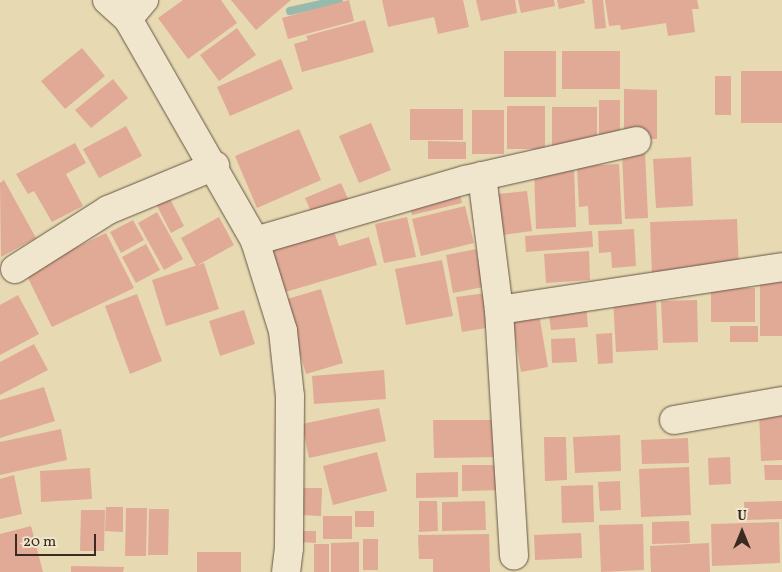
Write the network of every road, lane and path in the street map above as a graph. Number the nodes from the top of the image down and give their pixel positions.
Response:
1 (107, 0) edge
2 (136, 9) edge
3 (637, 141) dead end
4 (215, 166) junction
5 (482, 176) junction
6 (254, 241) junction
7 (782, 266) edge
8 (15, 269) dead end
9 (499, 310) junction
10 (782, 401) edge
11 (674, 420) dead end
12 (514, 556) dead end
13 (286, 572) edge

1 - 2 street
2 - 4 street
3 - 5 street
4 - 6 street
4 - 8 street
5 - 6 street
5 - 9 street
6 - 13 street
7 - 9 street
9 - 12 street
10 - 11 street

